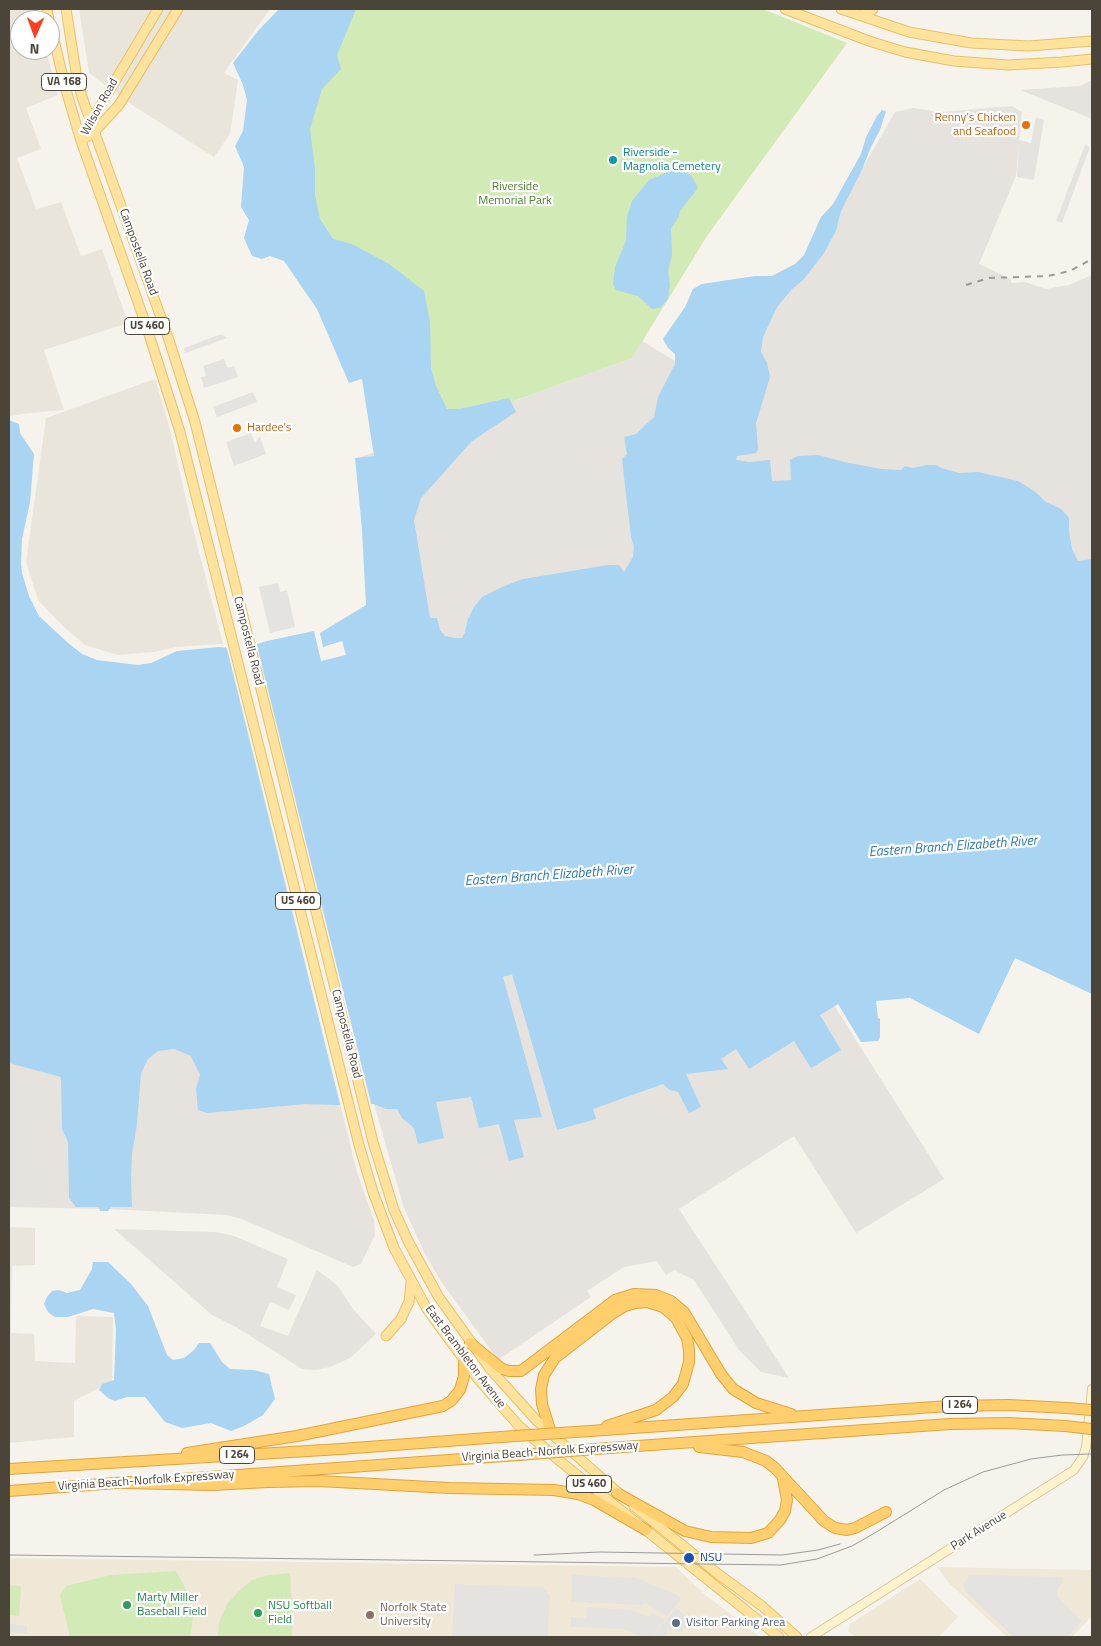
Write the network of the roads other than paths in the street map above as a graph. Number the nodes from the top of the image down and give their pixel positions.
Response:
1 (66, 9) edge
2 (158, 9) edge
3 (178, 9) edge
4 (785, 9) edge
5 (841, 9) edge
6 (873, 9) edge
7 (858, 15) junction
8 (1091, 41) edge
9 (1092, 59) edge
10 (59, 60) edge
11 (91, 121) junction
12 (95, 131) junction
13 (81, 141) junction
14 (426, 1274) joint
15 (412, 1282) junction
16 (386, 1336) dead end
17 (470, 1342) junction
18 (464, 1360) junction
19 (1092, 1389) edge
20 (1092, 1410) edge
21 (799, 1416) junction
22 (1092, 1429) edge
23 (590, 1431) junction
24 (551, 1433) junction
25 (661, 1444) junction
26 (144, 1460) junction
27 (9, 1469) edge
28 (782, 1476) junction
29 (123, 1483) junction
30 (9, 1491) edge
31 (617, 1492) junction
32 (886, 1512) dead end
33 (646, 1530) junction
34 (779, 1637) edge
35 (797, 1637) edge
36 (811, 1637) edge

1 - 11 main road, Campostella Road / VA 168
2 - 11 main road, Wilson Road
3 - 12 main road, Wilson Road
4 - 9 main road
5 - 7 main road
6 - 7 main road
7 - 8 main road
10 - 13 main road, Campostella Road / VA 168
11 - 12 main road, Campostella Road / VA 168
11 - 13 main road, Wilson Road
12 - 13 main road, Wilson Road
12 - 14 main road, Campostella Road / US 460
13 - 15 main road, Campostella Road / US 460
14 - 17 main road, East Brambleton Avenue / US 460
15 - 16 main road
15 - 18 main road, East Brambleton Avenue / US 460
17 - 21 highway
17 - 24 main road, East Brambleton Avenue / US 460
18 - 26 highway
18 - 33 main road, East Brambleton Avenue / US 460
19 - 36 main road, Park Avenue
20 - 21 highway, Virginia Beach-Norfolk Expressway / I 264, bridge
21 - 23 highway, Virginia Beach-Norfolk Expressway / I 264
22 - 25 highway, Virginia Beach-Norfolk Expressway / I 264, bridge
23 - 24 highway
23 - 26 highway, Virginia Beach-Norfolk Expressway / I 264, bridge
24 - 31 main road, East Brambleton Avenue / US 460
25 - 28 highway
25 - 29 highway, Virginia Beach-Norfolk Expressway / I 264, bridge
26 - 27 highway, Virginia Beach-Norfolk Expressway / I 264
28 - 31 highway
28 - 32 highway
29 - 30 highway, Virginia Beach-Norfolk Expressway / I 264
29 - 33 highway
31 - 35 main road, East Brambleton Avenue / US 460
33 - 34 main road, East Brambleton Avenue / US 460

